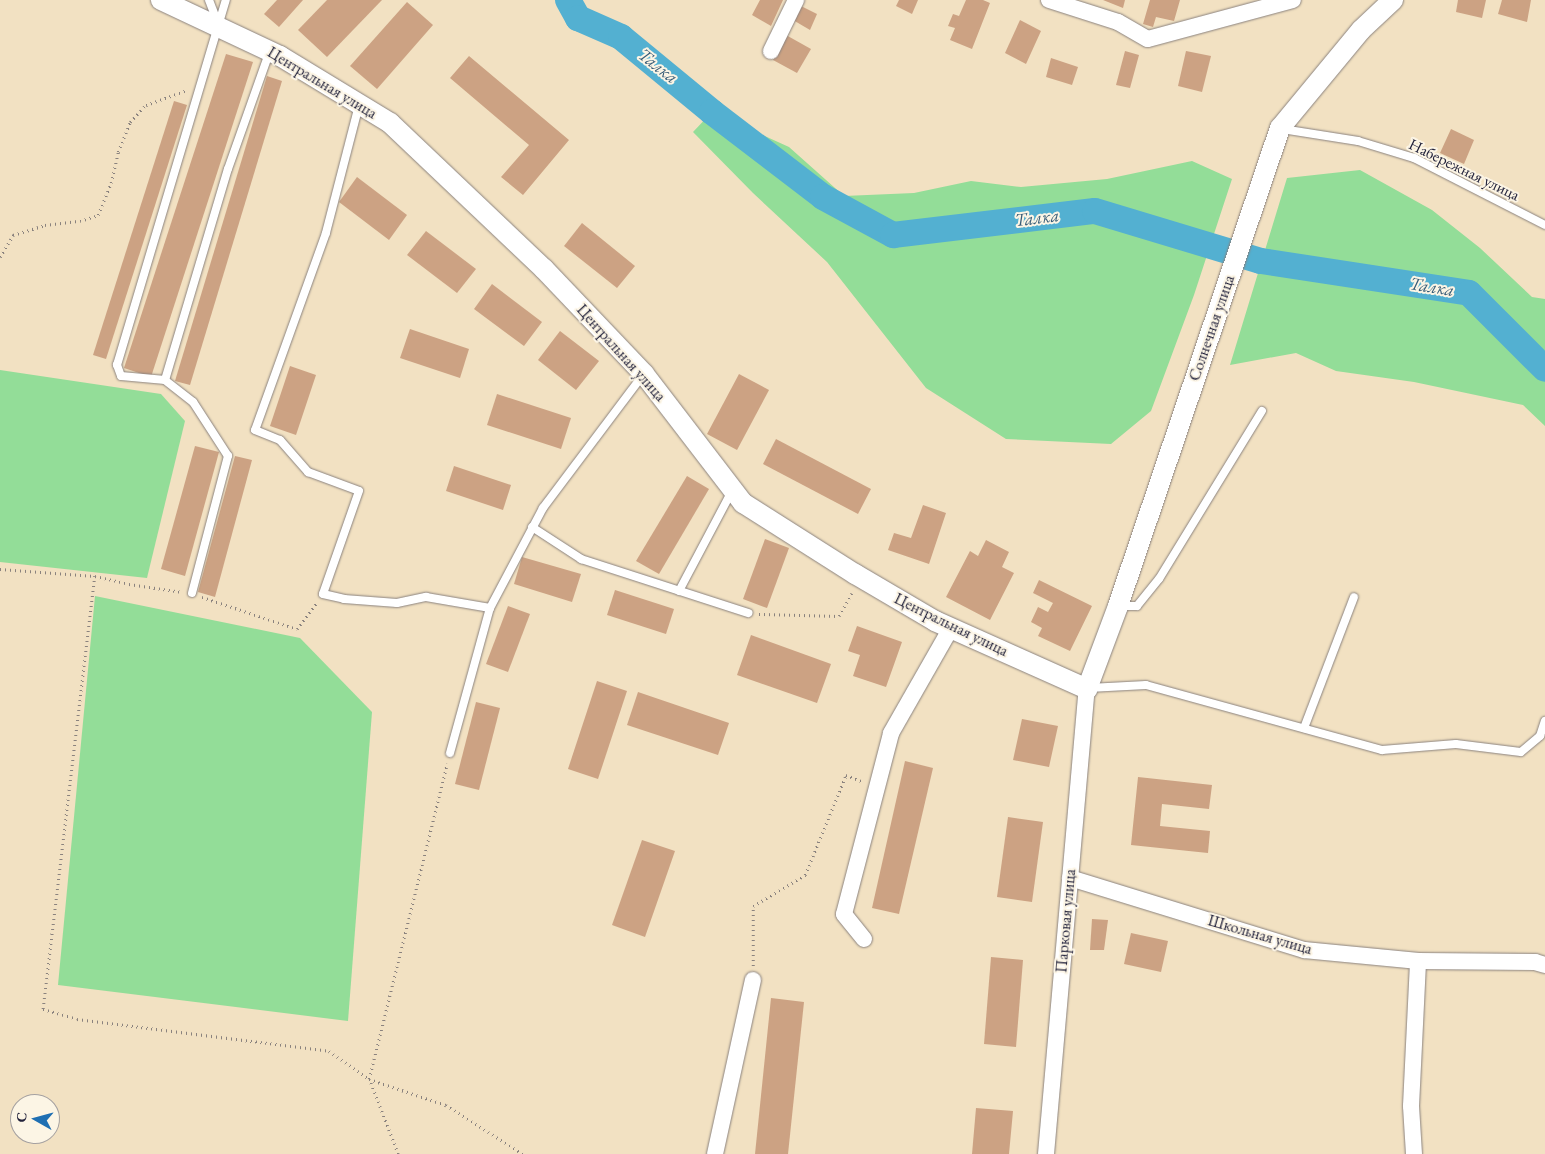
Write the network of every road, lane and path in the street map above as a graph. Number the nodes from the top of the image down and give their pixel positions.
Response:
1 (162, 0) edge
2 (209, 0) edge
3 (226, 0) edge
4 (796, 0) edge
5 (1049, 0) edge
6 (1293, 0) edge
7 (1393, 0) edge
8 (219, 27) junction
9 (270, 51) junction
10 (771, 51) dead end
11 (202, 85) junction
12 (359, 103) junction
13 (1280, 128) junction
14 (1545, 225) edge
15 (0, 257) edge
16 (644, 374) junction
17 (165, 380) junction
18 (1262, 411) dead end
19 (733, 491) junction
20 (532, 527) junction
21 (0, 569) edge
22 (95, 576) junction
23 (861, 578) junction
24 (679, 591) junction
25 (192, 593) junction
26 (323, 594) junction
27 (1354, 597) dead end
28 (1118, 606) junction
29 (490, 608) junction
30 (748, 613) joint
31 (951, 628) junction
32 (1087, 688) junction
33 (1545, 721) edge
34 (1304, 728) junction
35 (450, 752) joint
36 (866, 783) dead end
37 (1070, 878) junction
38 (864, 939) dead end
39 (1418, 961) junction
40 (1545, 965) edge
41 (753, 980) joint
42 (369, 1079) junction
43 (398, 1154) edge
44 (523, 1154) edge
45 (715, 1154) edge
46 (1046, 1154) edge
47 (1414, 1154) edge

1 - 8 street, Центральная улица
2 - 8 lane
3 - 8 lane
4 - 10 street
5 - 6 street
7 - 13 street, Солнечная улица
8 - 9 street, Центральная улица
8 - 11 lane
9 - 12 street, Центральная улица
9 - 17 lane
11 - 15 path
11 - 17 lane
12 - 16 street, Центральная улица
12 - 26 lane
13 - 14 lane, Набережная улица
13 - 28 street, Солнечная улица
16 - 19 street, Центральная улица
16 - 20 lane
17 - 25 lane
18 - 28 lane
19 - 23 street, Центральная улица
19 - 24 lane
20 - 24 lane
20 - 29 lane
21 - 22 path
22 - 25 path
22 - 42 path
23 - 30 path
23 - 31 street, Центральная улица
24 - 30 lane
25 - 26 path
26 - 29 lane
27 - 34 lane
28 - 32 street, Солнечная улица
29 - 35 lane
31 - 32 street, Центральная улица
31 - 38 street
32 - 34 lane
32 - 37 street, Парковая улица
33 - 34 lane
35 - 42 path
36 - 41 path
37 - 39 street, Школьная улица
37 - 46 street, Парковая улица
39 - 40 street, Школьная улица
39 - 47 street
41 - 45 street
42 - 43 path
42 - 44 path

